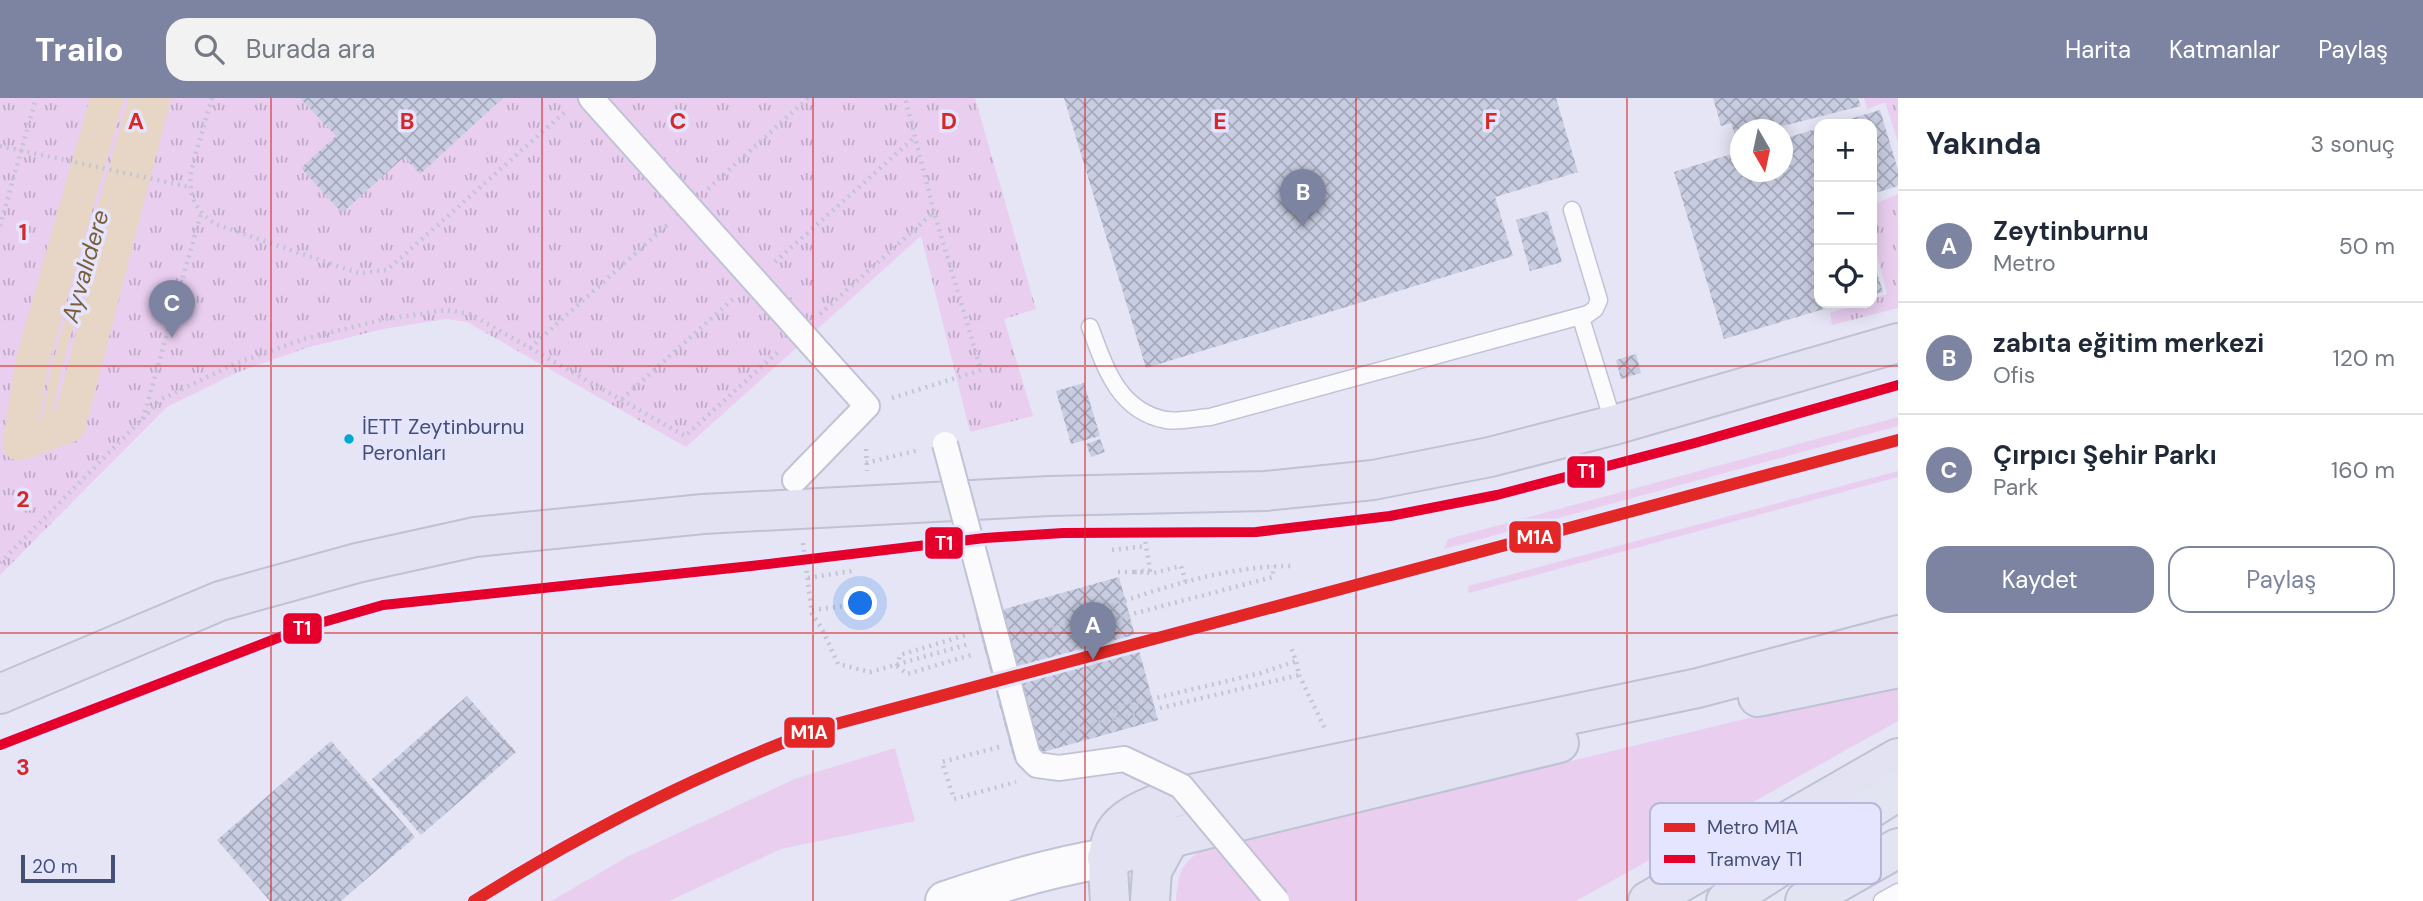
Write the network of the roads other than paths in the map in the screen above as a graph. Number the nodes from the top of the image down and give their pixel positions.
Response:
1 (581, 102) edge
2 (1572, 210) dead end
3 (1581, 318) junction
4 (1090, 327) dead end
5 (1898, 343) edge
6 (1614, 425) junction
7 (945, 444) road end
8 (795, 480) dead end
9 (1898, 635) edge
10 (1898, 668) edge
11 (0, 694) edge
12 (1898, 758) edge
13 (1898, 792) edge
14 (1819, 803) edge
15 (1881, 803) edge
16 (1170, 838) junction
17 (1898, 848) edge
18 (1107, 858) junction
19 (1881, 858) edge
20 (1678, 884) edge
21 (1753, 884) edge
22 (1835, 884) edge
23 (1898, 892) edge
24 (945, 901) edge
25 (1110, 901) edge
26 (1150, 901) edge
27 (1277, 901) edge
28 (1648, 901) edge
29 (1726, 901) edge
30 (1805, 901) edge
31 (1882, 901) edge

1 - 8 street
2 - 3 lane
3 - 4 lane
3 - 6 lane
5 - 6 main road
6 - 11 main road
7 - 27 street, bridge
9 - 18 main road
10 - 16 main road
12 - 14 main road
13 - 15 highway
16 - 18 main road
16 - 26 main road
17 - 19 highway
18 - 24 main road
18 - 25 main road
20 - 28 main road
21 - 29 highway
22 - 30 highway
23 - 31 lane

